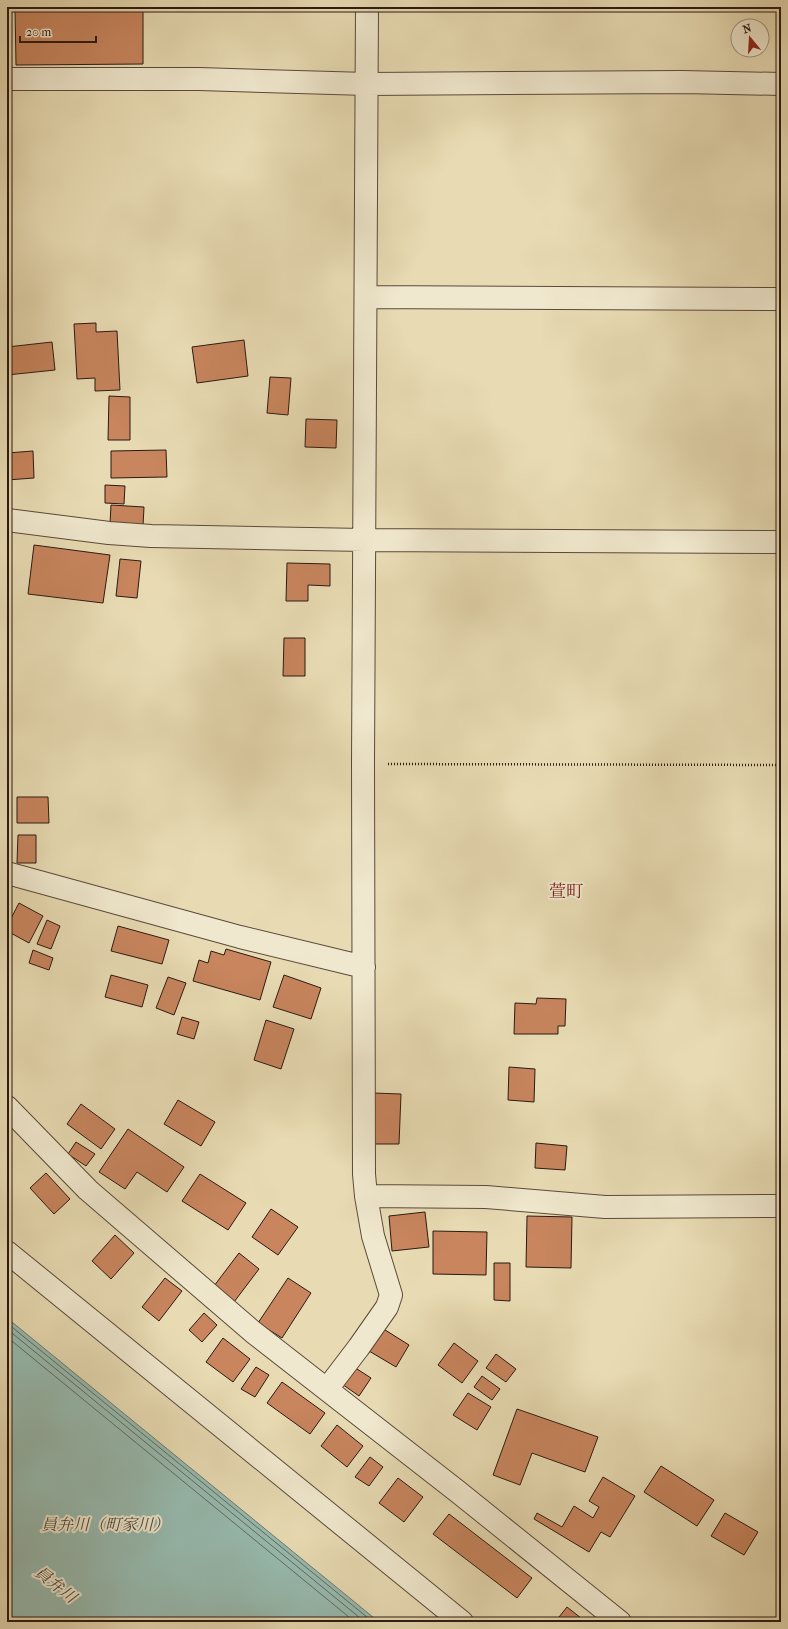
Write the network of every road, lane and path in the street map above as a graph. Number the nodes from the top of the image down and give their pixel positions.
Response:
1 (367, 7) edge
2 (7, 79) edge
3 (367, 84) junction
4 (781, 84) edge
5 (366, 297) junction
6 (781, 299) edge
7 (7, 520) edge
8 (364, 540) junction
9 (781, 542) edge
10 (364, 764) junction
11 (781, 765) edge
12 (7, 874) edge
13 (364, 967) junction
14 (7, 1106) edge
15 (366, 1196) junction
16 (781, 1206) edge
17 (7, 1252) edge
18 (327, 1389) junction
19 (462, 1622) edge
20 (620, 1622) edge

1 - 3 street
2 - 3 street
3 - 4 street
3 - 5 street
5 - 6 street
5 - 8 street
7 - 8 street
8 - 9 street
8 - 10 street
10 - 11 path
10 - 13 street
12 - 13 street
13 - 15 street
14 - 18 street
15 - 16 street
15 - 18 street
17 - 19 street
18 - 20 street

